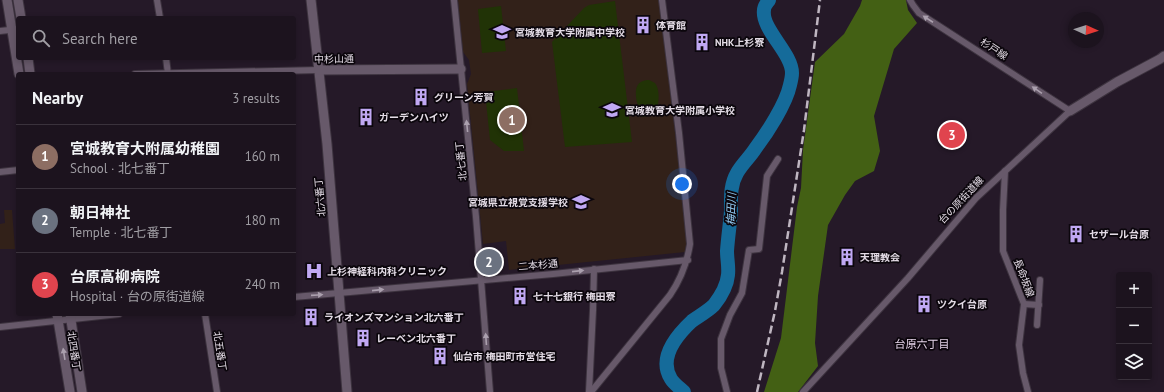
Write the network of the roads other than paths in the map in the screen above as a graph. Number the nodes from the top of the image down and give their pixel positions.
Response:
1 (7, 0) edge
2 (18, 0) edge
3 (157, 0) edge
4 (311, 0) edge
5 (454, 0) edge
6 (662, 0) edge
7 (910, 0) edge
8 (21, 16) edge
9 (160, 16) edge
10 (15, 29) edge
11 (0, 31) edge
12 (16, 40) edge
13 (1163, 59) edge
14 (18, 60) edge
15 (28, 60) edge
16 (166, 60) edge
17 (461, 69) junction
18 (318, 70) junction
19 (19, 72) edge
20 (30, 72) edge
21 (168, 72) edge
22 (243, 72) edge
23 (1070, 111) junction
24 (778, 159) dead end
25 (16, 170) edge
26 (1005, 171) junction
27 (0, 172) edge
28 (688, 260) junction
29 (594, 269) junction
30 (482, 280) junction
31 (1040, 280) dead end
32 (340, 294) junction
33 (296, 297) edge
34 (1024, 304) junction
35 (1039, 305) junction
36 (70, 316) edge
37 (204, 316) edge
38 (58, 317) edge
39 (1037, 325) dead end
40 (0, 326) edge
41 (70, 392) edge
42 (82, 392) edge
43 (217, 392) edge
44 (347, 392) edge
45 (490, 392) edge
46 (590, 392) edge
47 (728, 392) edge
48 (803, 392) edge
49 (1028, 392) edge

1 - 10 street
2 - 8 street
3 - 9 street
4 - 18 street, 北六番丁
5 - 17 street, 北七番丁
6 - 28 street
23 -> 7 street, 杉戸線
10 - 11 street
10 - 12 street
13 - 23 street, 台の原街道線
14 - 19 street
15 - 20 street
16 - 21 street
17 - 18 street, 中杉山通
30 -> 17 street, 北七番丁
18 - 22 street, 中杉山通
18 - 32 street, 北六番丁
23 - 26 street, 台の原街道線
24 - 47 street
25 - 27 street
26 - 34 street, 長命坂線
26 - 48 street, 台の原街道線
28 - 29 street, 二本杉通
28 - 46 street
30 -> 29 street, 二本杉通
29 - 46 street
32 -> 30 street, 二本杉通
45 -> 30 street, 北七番丁
31 - 35 street
33 -> 32 street, 二本杉通
32 - 44 street, 北六番丁
34 - 35 street
34 - 49 street, 長命坂線
35 - 39 street
36 - 38 street
36 - 42 street, 北四番丁
37 - 43 street, 北五番丁
38 - 40 street
41 -> 38 street, 北四番丁

